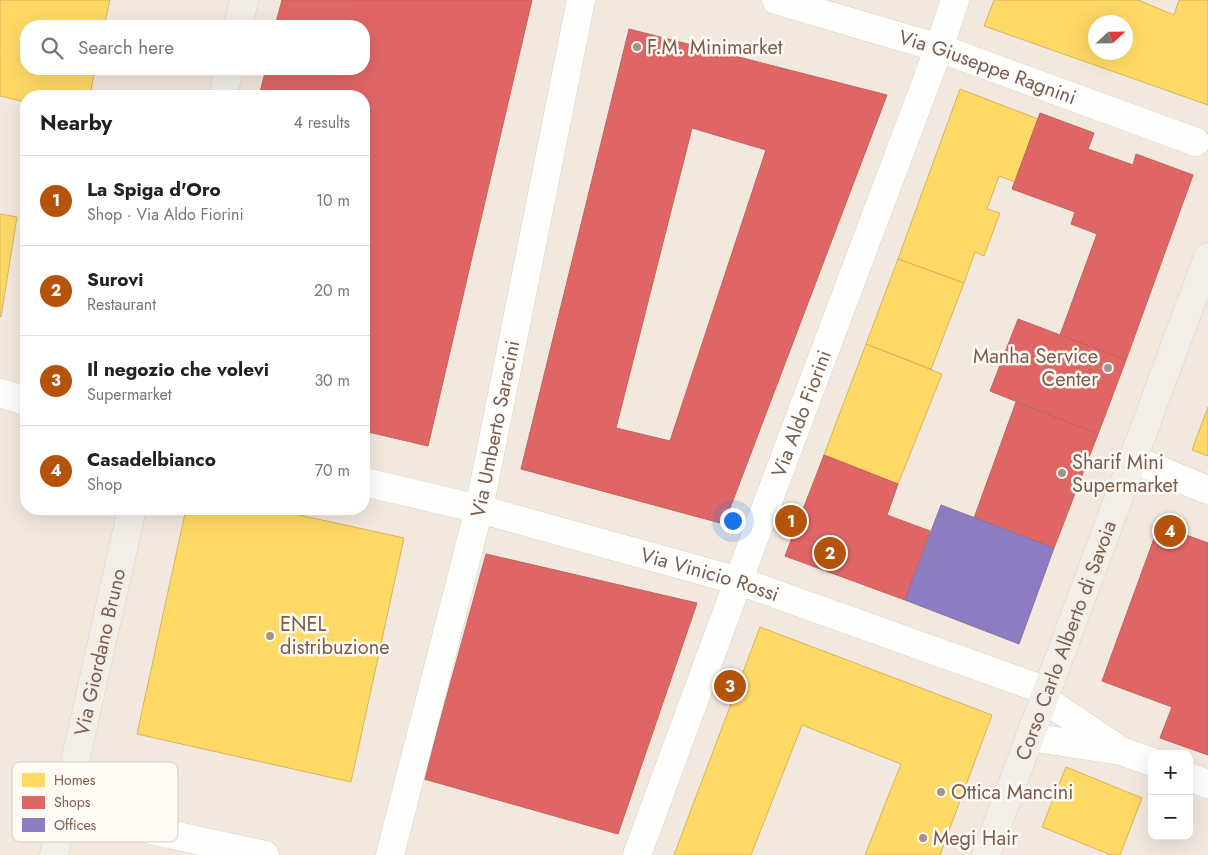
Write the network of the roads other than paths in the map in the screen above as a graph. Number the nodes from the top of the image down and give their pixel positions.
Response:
1 (244, 0) edge
2 (581, 0) edge
3 (776, 0) edge
4 (955, 0) edge
5 (239, 20) edge
6 (939, 48) junction
7 (227, 75) edge
8 (223, 90) edge
9 (1196, 142) dead end
10 (1208, 257) edge
11 (0, 393) edge
12 (20, 399) edge
13 (1132, 459) junction
14 (370, 483) edge
15 (1208, 490) edge
16 (479, 510) junction
17 (131, 515) edge
18 (739, 580) junction
19 (1046, 695) junction
20 (1030, 736) junction
21 (1122, 751) junction
22 (1148, 761) edge
23 (75, 762) edge
24 (1193, 778) edge
25 (1208, 784) edge
26 (178, 836) edge
27 (57, 842) edge
28 (54, 855) edge
29 (265, 855) edge
30 (390, 855) edge
31 (638, 855) edge
32 (986, 855) edge

1 - 5 main road
2 - 16 street, Via Umberto Saracini
3 - 6 street, Via Giuseppe Ragnini
4 - 6 street, Via Aldo Fiorini
6 - 9 street, Via Giuseppe Ragnini
6 - 18 street, Via Aldo Fiorini
7 - 8 main road
10 - 13 main road, Corso Carlo Alberto di Savoia
11 - 12 street
13 - 15 street
13 - 19 main road, Corso Carlo Alberto di Savoia
14 - 16 street, Via Vinicio Rossi
16 - 18 street, Via Vinicio Rossi
16 - 30 street, Via Umberto Saracini
17 - 23 main road, Via Giordano Bruno
18 - 19 street, Via Vinicio Rossi
18 - 31 street, Via Aldo Fiorini
19 - 20 main road, Corso Carlo Alberto di Savoia
19 - 21 street, Via Vinicio Rossi
20 - 21 street, Via Vinicio Rossi
20 - 32 main road, Corso Carlo Alberto di Savoia
21 - 22 street, Via Vinicio Rossi
24 - 25 street
26 - 29 street
27 - 28 main road, Via Giordano Bruno

